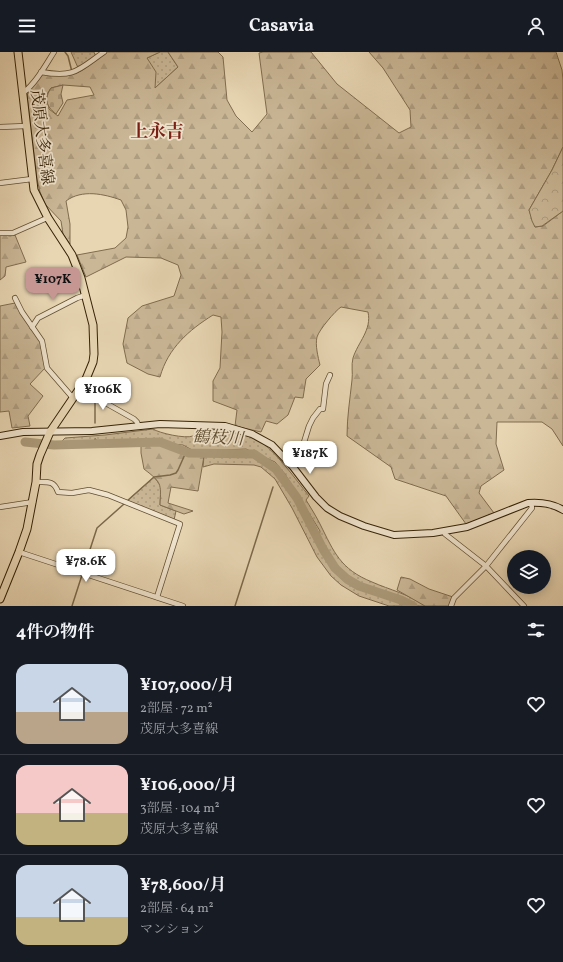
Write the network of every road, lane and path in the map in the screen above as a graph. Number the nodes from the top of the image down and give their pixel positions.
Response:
1 (18, 52) edge
2 (54, 52) edge
3 (104, 52) edge
4 (41, 72) junction
5 (23, 93) junction
6 (26, 126) junction
7 (0, 127) edge
8 (32, 179) junction
9 (0, 183) edge
10 (47, 218) junction
11 (0, 233) edge
12 (86, 295) junction
13 (14, 298) dead end
14 (32, 327) junction
15 (330, 375) dead end
16 (79, 388) junction
17 (73, 398) junction
18 (138, 425) junction
19 (49, 435) junction
20 (0, 436) edge
21 (288, 462) junction
22 (36, 482) junction
23 (33, 502) junction
24 (531, 503) junction
25 (0, 507) edge
26 (563, 510) edge
27 (444, 531) junction
28 (19, 552) junction
29 (486, 566) junction
30 (157, 597) junction
31 (0, 599) edge
32 (183, 606) edge
33 (451, 606) edge
34 (524, 606) edge

1 - 5 main road, 茂原大多喜線
2 - 4 street
3 - 4 street
4 - 5 street
5 - 6 main road, 茂原大多喜線
6 - 7 street
6 - 8 main road, 茂原大多喜線
8 - 9 street
8 - 10 main road, 茂原大多喜線
10 - 11 street
10 - 12 main road, 茂原大多喜線
12 - 14 street
12 - 16 main road, 茂原大多喜線
13 - 14 street
14 - 17 street
15 - 21 street
16 - 17 main road, 茂原大多喜線
16 - 18 street
17 - 19 main road, 茂原大多喜線
18 - 19 main road
18 - 21 main road
19 - 20 main road
19 - 22 main road, 茂原大多喜線
21 - 27 main road
22 - 23 main road, 茂原大多喜線
22 - 30 street
23 - 25 street
23 - 28 main road, 茂原大多喜線
24 - 26 main road
24 - 27 main road
24 - 29 street
27 - 29 street
28 - 30 street
28 - 31 main road, 茂原大多喜線
29 - 33 street
29 - 34 street
30 - 32 street

